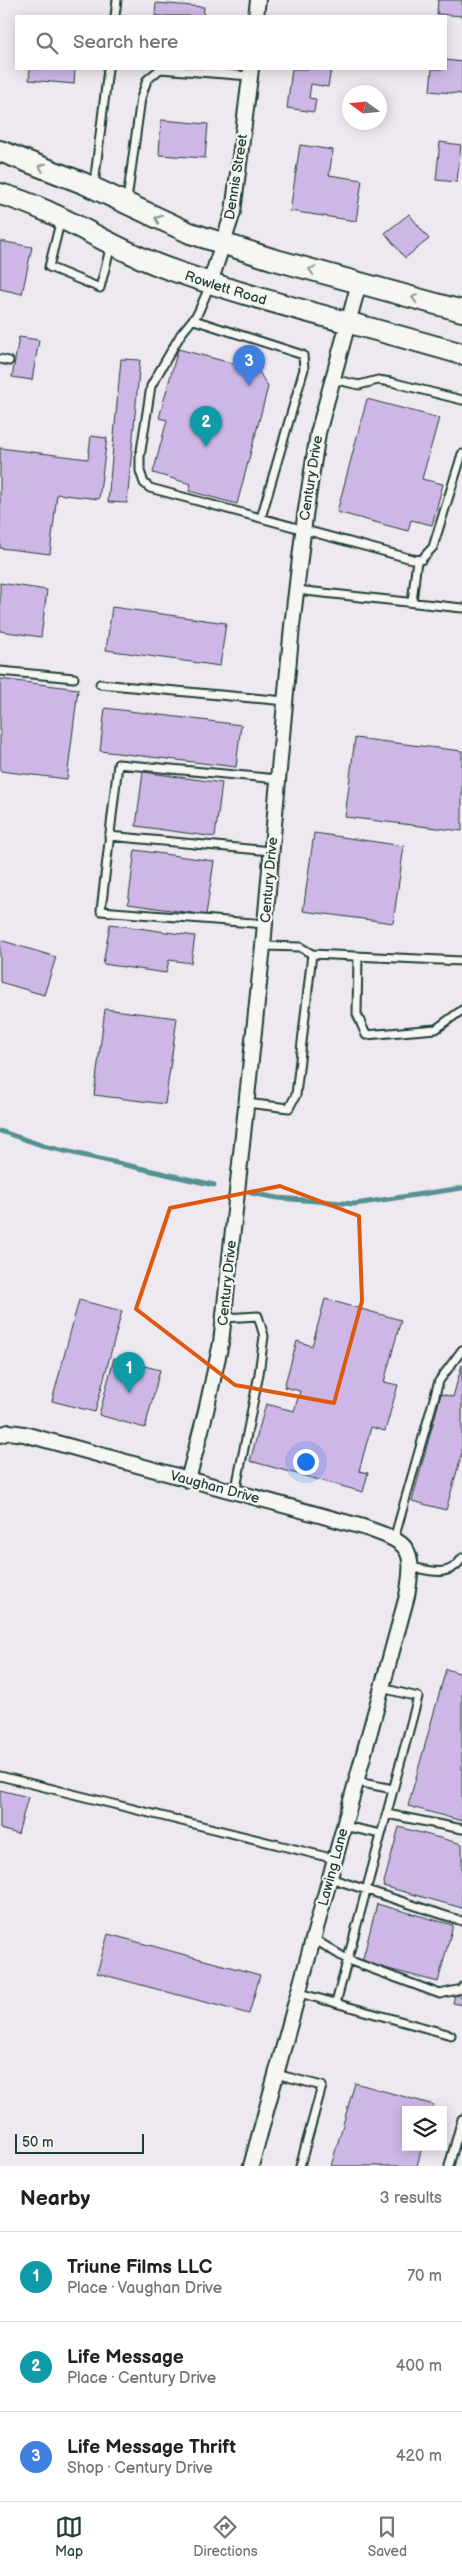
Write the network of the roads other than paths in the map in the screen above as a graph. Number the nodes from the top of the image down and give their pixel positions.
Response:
1 (117, 0) edge
2 (258, 0) edge
3 (115, 15) edge
4 (256, 15) edge
5 (108, 70) edge
6 (159, 70) edge
7 (190, 70) edge
8 (250, 72) edge
9 (0, 151) edge
10 (94, 188) junction
11 (0, 194) edge
12 (126, 204) junction
13 (61, 218) junction
14 (112, 242) junction
15 (223, 244) junction
16 (210, 283) junction
17 (359, 283) junction
18 (462, 311) edge
19 (194, 320) junction
20 (348, 322) junction
21 (462, 354) edge
22 (0, 359) edge
23 (9, 361) dead end
24 (332, 379) junction
25 (462, 400) edge
26 (462, 454) edge
27 (261, 518) junction
28 (303, 530) junction
29 (417, 560) junction
30 (296, 590) junction
31 (412, 602) junction
32 (462, 608) edge
33 (0, 671) edge
34 (74, 678) dead end
35 (100, 684) dead end
36 (285, 701) junction
37 (278, 779) junction
38 (109, 836) junction
39 (271, 851) junction
40 (265, 924) junction
41 (263, 946) junction
42 (312, 954) junction
43 (358, 956) junction
44 (462, 961) edge
45 (462, 1010) edge
46 (245, 1103) junction
47 (224, 1318) junction
48 (462, 1350) edge
49 (0, 1435) edge
50 (188, 1480) junction
51 (235, 1492) junction
52 (394, 1539) junction
53 (462, 1558) edge
54 (412, 1567) junction
55 (382, 1688) junction
56 (0, 1776) edge
57 (356, 1782) junction
58 (393, 1788) junction
59 (386, 1814) junction
60 (344, 1826) junction
61 (462, 1829) edge
62 (381, 1834) junction
63 (336, 1859) junction
64 (330, 1878) junction
65 (367, 1890) junction
66 (462, 1921) edge
67 (314, 1938) junction
68 (348, 1960) junction
69 (462, 1987) edge
70 (299, 1993) junction
71 (336, 2003) junction
72 (451, 2035) dead end
73 (276, 2074) junction
74 (462, 2119) edge
75 (251, 2166) edge
76 (300, 2166) edge
77 (449, 2166) edge

1 - 3 lane
2 - 4 street
5 - 10 lane
6 - 12 lane
7 - 8 lane
8 - 15 street, Dennis Street
10 -> 9 main road
10 - 12 main road
11 - 13 main road, Rowlett Road
15 -> 12 main road
13 - 14 main road, Rowlett Road
13 - 14 lane
14 - 16 main road, Rowlett Road
15 - 16 street, Dennis Street
17 -> 15 main road
16 - 19 lane
16 - 20 main road, Rowlett Road
18 -> 17 main road
17 - 20 street, Century Drive
19 - 27 lane
19 - 27 lane
20 - 21 main road, Rowlett Road
20 - 24 street, Century Drive
22 - 23 lane
24 - 25 lane
24 - 28 street, Century Drive
26 - 29 lane
27 - 28 lane
28 - 29 lane
28 - 30 street, Century Drive
29 - 31 lane
30 - 31 lane
30 - 36 street, Century Drive
31 - 32 lane
33 - 34 lane
35 - 36 lane
36 - 37 street, Century Drive
37 - 38 lane
37 - 39 street, Century Drive
38 - 39 lane
38 - 40 lane
39 - 40 street, Century Drive
40 - 41 street, Century Drive
41 - 42 lane
41 - 46 street, Century Drive
42 - 43 lane
42 - 46 lane
43 - 44 lane
43 - 45 lane
46 - 47 street, Century Drive
47 - 50 street, Century Drive
47 - 51 lane
48 - 52 lane
49 - 50 street, Vaughan Drive
50 - 51 street, Vaughan Drive
51 - 52 street, Vaughan Drive
52 - 54 street, Vaughan Drive
53 - 54 lane
54 - 55 street, Lawing Lane
55 - 57 street, Lawing Lane
55 - 58 lane
56 - 63 lane
57 - 58 lane
57 - 60 street, Lawing Lane
58 - 59 lane
59 - 61 lane
59 - 62 lane
60 - 62 lane
60 - 63 street, Lawing Lane
62 - 65 lane
63 - 64 street, Lawing Lane
64 - 65 lane
64 - 67 street, Lawing Lane
65 - 66 lane
65 - 68 lane
67 - 68 lane
67 - 70 street, Lawing Lane
68 - 69 lane
68 - 71 lane
70 - 71 lane
70 - 73 street, Lawing Lane
71 - 72 lane
73 - 75 street, Lawing Lane
73 - 76 lane
74 - 77 lane

